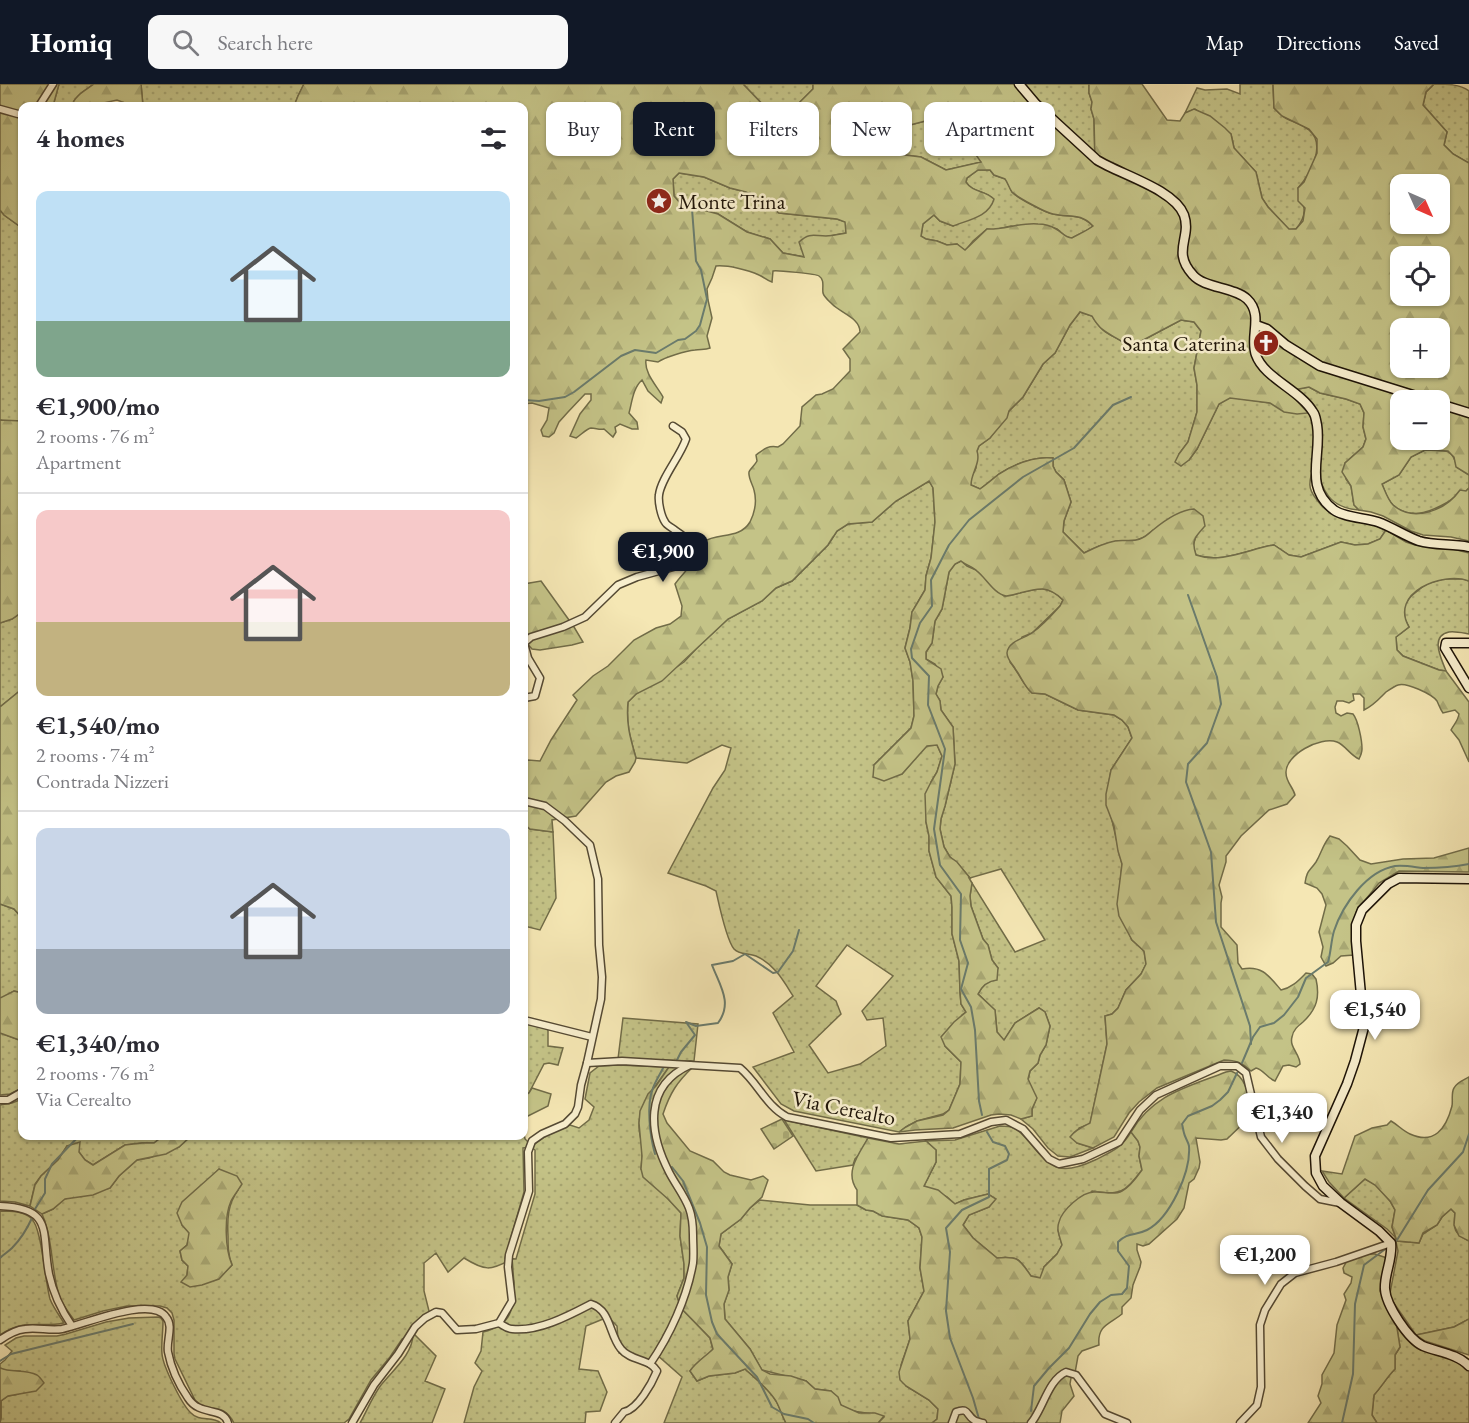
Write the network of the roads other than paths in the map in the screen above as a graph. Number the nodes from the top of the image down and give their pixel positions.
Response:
1 (53, 84) edge
2 (1019, 84) edge
3 (42, 102) edge
4 (0, 109) edge
5 (18, 114) edge
6 (1256, 325) junction
7 (1397, 390) edge
8 (1450, 407) edge
9 (1469, 413) edge
10 (673, 426) dead end
11 (1469, 547) edge
12 (528, 640) edge
13 (1469, 643) edge
14 (528, 658) edge
15 (1469, 688) edge
16 (528, 697) edge
17 (528, 802) edge
18 (1469, 879) edge
19 (528, 1021) edge
20 (592, 1036) junction
21 (587, 1063) junction
22 (692, 1064) junction
23 (18, 1094) edge
24 (0, 1100) edge
25 (1341, 1203) junction
26 (0, 1206) edge
27 (1390, 1245) junction
28 (499, 1323) junction
29 (72, 1326) junction
30 (0, 1340) edge
31 (650, 1364) junction
32 (1469, 1366) edge
33 (228, 1423) edge
34 (352, 1423) edge
35 (615, 1423) edge
36 (952, 1423) edge
37 (983, 1423) edge
38 (1031, 1423) edge
39 (1127, 1423) edge
40 (1240, 1423) edge

1 - 3 street
2 - 6 street
4 - 5 street
6 - 7 street
6 - 11 street
8 - 9 street
10 - 12 street
13 - 15 street
14 - 16 street
17 - 20 street
18 - 25 street
19 - 20 street
20 - 21 street
21 - 22 street, Via Cerealto
21 - 28 street
22 - 25 street, Via Cerealto
22 - 31 street
23 - 24 street
25 - 27 street
26 - 29 street
27 - 32 street
27 - 40 street
28 - 31 street
28 - 34 street
29 - 30 street
29 - 33 street
31 - 35 street
36 - 37 street
38 - 39 street

